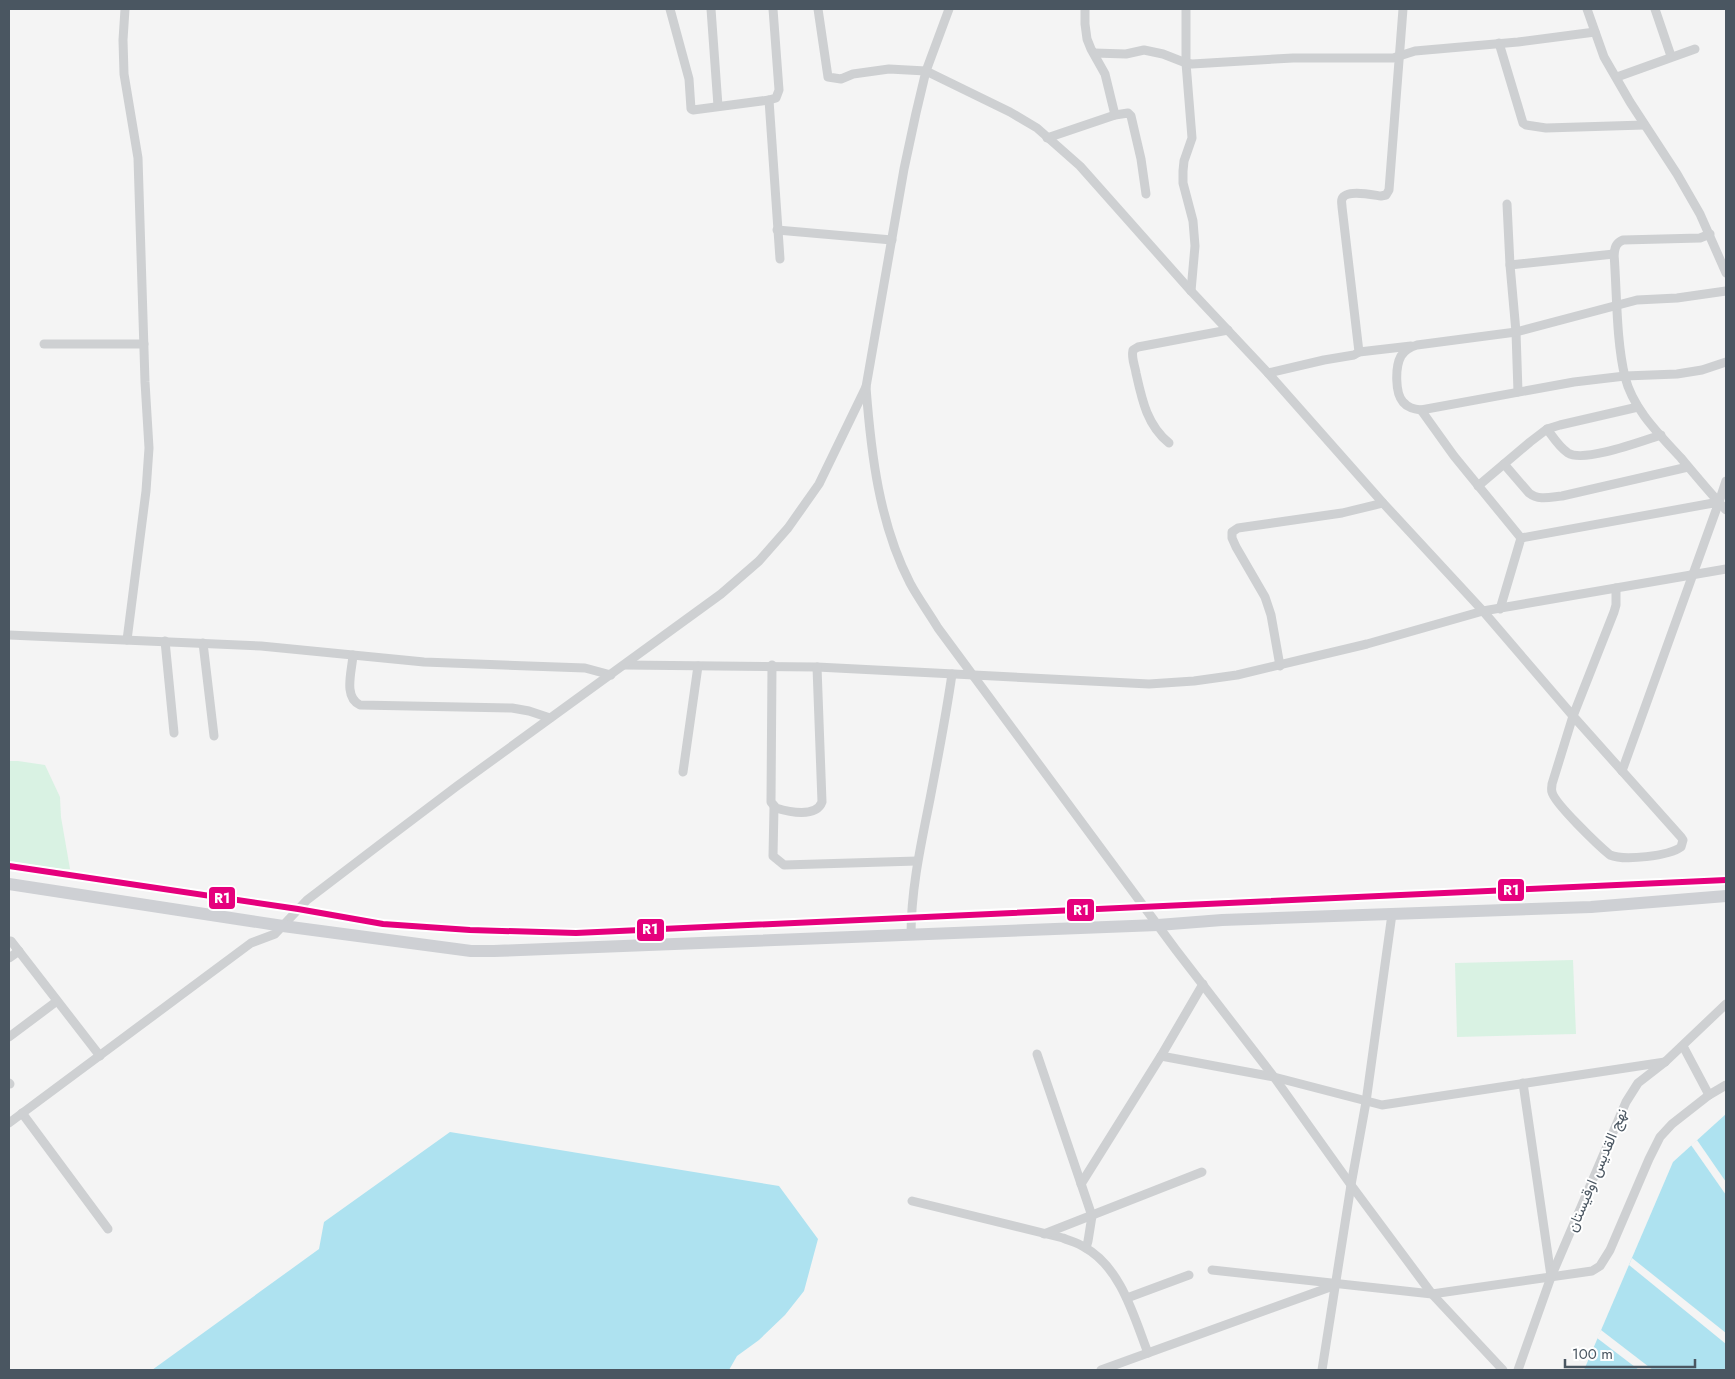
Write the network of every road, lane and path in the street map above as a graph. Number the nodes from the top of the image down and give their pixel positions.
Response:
1 (125, 9) edge
2 (670, 9) edge
3 (711, 9) edge
4 (773, 9) edge
5 (818, 9) edge
6 (949, 9) edge
7 (1086, 9) edge
8 (1186, 9) edge
9 (1402, 9) edge
10 (1587, 9) edge
11 (1655, 9) edge
12 (1594, 32) junction
13 (1499, 44) junction
14 (1695, 49) dead end
15 (1094, 54) junction
16 (1398, 56) junction
17 (1671, 56) junction
18 (1186, 63) junction
19 (926, 71) junction
20 (1617, 77) junction
21 (769, 100) junction
22 (718, 106) junction
23 (1115, 115) junction
24 (1644, 124) junction
25 (1047, 138) junction
26 (1146, 194) dead end
27 (1507, 204) dead end
28 (777, 230) junction
29 (1710, 234) junction
30 (892, 240) junction
31 (1614, 254) junction
32 (780, 259) dead end
33 (1510, 265) junction
34 (1726, 273) edge
35 (1191, 291) junction
36 (1726, 291) edge
37 (1618, 306) junction
38 (1228, 330) junction
39 (1516, 332) junction
40 (44, 344) dead end
41 (144, 344) junction
42 (1417, 345) junction
43 (1359, 352) junction
44 (1726, 362) edge
45 (1268, 373) junction
46 (1625, 376) junction
47 (866, 387) junction
48 (1518, 392) junction
49 (1638, 408) junction
50 (1421, 410) junction
51 (1547, 429) junction
52 (1661, 436) junction
53 (1169, 443) dead end
54 (1504, 464) junction
55 (1688, 467) junction
56 (1726, 481) edge
57 (1478, 486) junction
58 (1718, 502) junction
59 (1383, 503) junction
60 (1726, 510) edge
61 (1521, 538) junction
62 (1726, 569) edge
63 (1693, 574) junction
64 (1616, 588) junction
65 (1500, 609) junction
66 (1483, 611) junction
67 (9, 635) edge
68 (127, 640) junction
69 (165, 641) junction
70 (203, 643) junction
71 (353, 656) junction
72 (625, 665) junction
73 (772, 665) junction
74 (698, 666) junction
75 (1280, 666) junction
76 (817, 667) junction
77 (952, 674) junction
78 (611, 675) junction
79 (973, 676) junction
80 (1573, 716) junction
81 (550, 718) junction
82 (174, 733) dead end
83 (214, 736) dead end
84 (1622, 771) junction
85 (682, 772) dead end
86 (774, 807) junction
87 (917, 861) junction
88 (9, 884) edge
89 (1726, 896) edge
90 (1392, 914) junction
91 (1158, 925) junction
92 (283, 926) junction
93 (911, 935) junction
94 (9, 941) edge
95 (19, 951) junction
96 (9, 958) edge
97 (1203, 984) junction
98 (57, 1001) junction
99 (1726, 1004) edge
100 (9, 1037) edge
101 (1683, 1046) junction
102 (1037, 1054) dead end
103 (100, 1056) junction
104 (1161, 1056) junction
105 (1665, 1062) junction
106 (1274, 1077) junction
107 (1523, 1083) junction
108 (1726, 1085) edge
109 (1709, 1096) junction
110 (1366, 1102) junction
111 (22, 1113) junction
112 (9, 1123) edge
113 (1202, 1172) dead end
114 (1080, 1184) junction
115 (1351, 1186) junction
116 (912, 1201) dead end
117 (1092, 1216) junction
118 (108, 1229) dead end
119 (1042, 1234) junction
120 (1086, 1248) junction
121 (1212, 1270) dead end
122 (1189, 1275) dead end
123 (1551, 1277) junction
124 (1336, 1285) junction
125 (1432, 1294) junction
126 (1127, 1298) junction
127 (1148, 1353) junction
128 (1100, 1370) edge
129 (1322, 1370) edge
130 (1503, 1370) edge
131 (1518, 1370) edge

1 - 41 street
2 - 22 street
3 - 22 street
4 - 21 street
5 - 19 street
6 - 19 street
7 - 15 street
8 - 18 street
9 - 16 street
10 - 12 street
11 - 17 street
12 - 13 street
12 - 20 street
13 - 16 street
13 - 24 street
14 - 17 street
15 - 18 street
15 - 23 street
16 - 18 street
16 - 43 street
17 - 20 street
18 - 35 street
19 - 25 street
19 - 30 street
20 - 24 street
21 - 22 street
21 - 28 street
23 - 25 street
23 - 26 street
24 - 29 street
25 - 35 street
27 - 33 street
28 - 30 street
28 - 32 street
29 - 31 street
29 - 34 street
30 - 47 street
31 - 33 street
31 - 37 street
33 - 39 street
35 - 38 street
36 - 37 street
37 - 39 street
37 - 46 street
38 - 45 street
38 - 53 street
39 - 42 street
39 - 48 street
40 - 41 street
41 - 68 street
42 - 43 street
42 - 50 street
43 - 45 street
44 - 46 street
45 - 59 street
46 - 48 street
46 - 49 street
47 - 72 street
47 - 79 street
48 - 50 street
49 - 51 street
49 - 52 street
50 - 57 street
51 - 52 street
51 - 54 street
52 - 55 street
54 - 55 street
54 - 57 street
55 - 58 street
56 - 58 street
57 - 61 street
58 - 60 street
58 - 61 street
58 - 63 street
59 - 66 street
59 - 75 street
61 - 65 street
62 - 63 street
63 - 64 street
63 - 84 street
64 - 65 street
64 - 80 street
65 - 66 street
66 - 75 street
66 - 80 street
67 - 68 street
68 - 69 street
69 - 70 street
69 - 82 street
70 - 71 street
70 - 83 street
71 - 78 street
71 - 81 street
72 - 74 street
72 - 78 street
73 - 74 street
73 - 76 street
73 - 86 street
74 - 85 street
75 - 79 street
76 - 77 street
76 - 86 street
77 - 79 street
77 - 87 street
78 - 81 street
79 - 91 street
80 - 84 street
80 - 84 street
81 - 92 street
86 - 87 street
87 - 93 street
88 - 92 street
89 - 90 street
90 - 91 street
90 - 110 street
91 - 93 street
91 - 97 street
92 - 93 street
92 - 103 street
94 - 95 street
95 - 96 street
95 - 98 street
97 - 104 street
97 - 106 street
98 - 100 street
98 - 103 street
99 - 101 street, نهج القديس اوقيستان
101 - 105 street, نهج القديس اوقيستان
101 - 109 street
102 - 114 street
103 - 111 street
104 - 106 street
104 - 114 street
105 - 107 street
105 - 123 street, نهج القديس اوقيستان
106 - 110 street
106 - 115 street
107 - 110 street
107 - 123 street
108 - 109 street
109 - 123 street
110 - 115 street
111 - 112 street
111 - 118 street
113 - 117 street
114 - 117 street
115 - 124 street
115 - 125 street
116 - 119 street
117 - 119 street
117 - 120 street
119 - 120 street
120 - 126 street
121 - 124 street
122 - 126 street
123 - 125 street
123 - 131 street, نهج القديس اوقيستان
124 - 125 street
124 - 127 street
124 - 129 street
125 - 130 street
126 - 127 street
127 - 128 street

